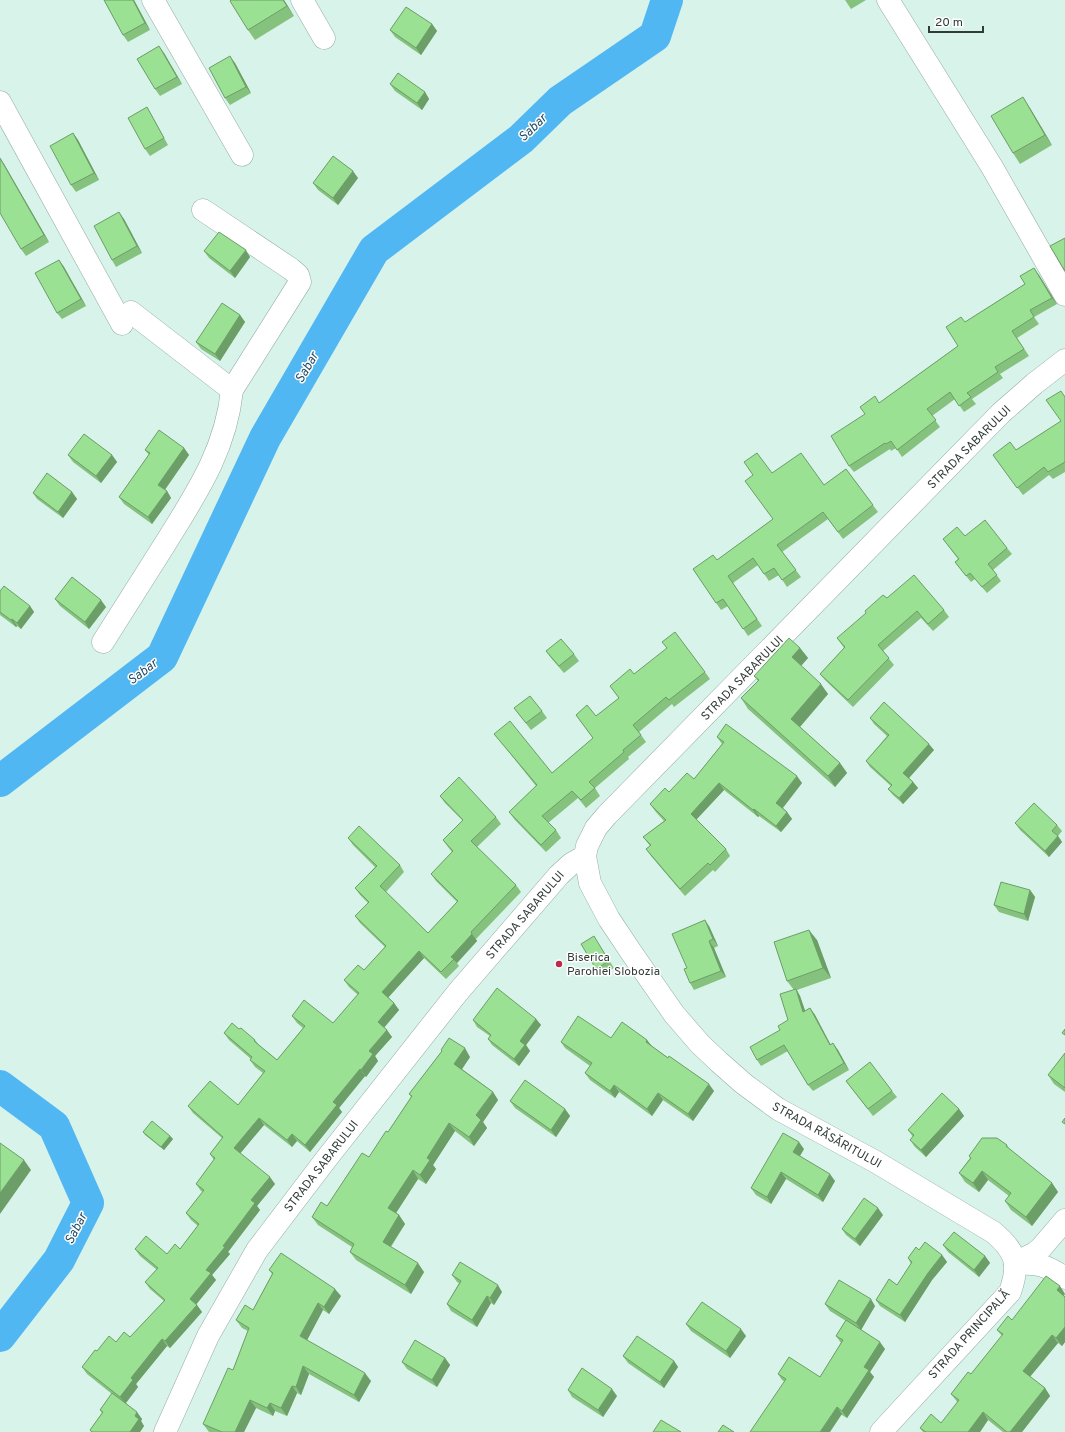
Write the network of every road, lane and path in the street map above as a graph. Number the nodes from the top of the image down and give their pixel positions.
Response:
1 (153, 0) edge
2 (302, 0) edge
3 (888, 0) edge
4 (324, 38) dead end
5 (0, 102) edge
6 (242, 155) dead end
7 (203, 210) dead end
8 (1065, 295) edge
9 (1065, 360) edge
10 (232, 390) junction
11 (103, 642) dead end
12 (585, 856) junction
13 (1065, 1220) edge
14 (1015, 1262) junction
15 (1065, 1278) edge
16 (165, 1432) edge
17 (881, 1432) edge

1 - 6 street
2 - 4 street
3 - 8 street
5 - 10 street
7 - 10 street
9 - 12 street, STRADA SABARULUI
10 - 11 street
12 - 14 street, STRADA RĂSĂRITULUI
12 - 16 street, STRADA SABARULUI
13 - 14 street
14 - 15 street
14 - 17 street, STRADA PRINCIPALĂ

